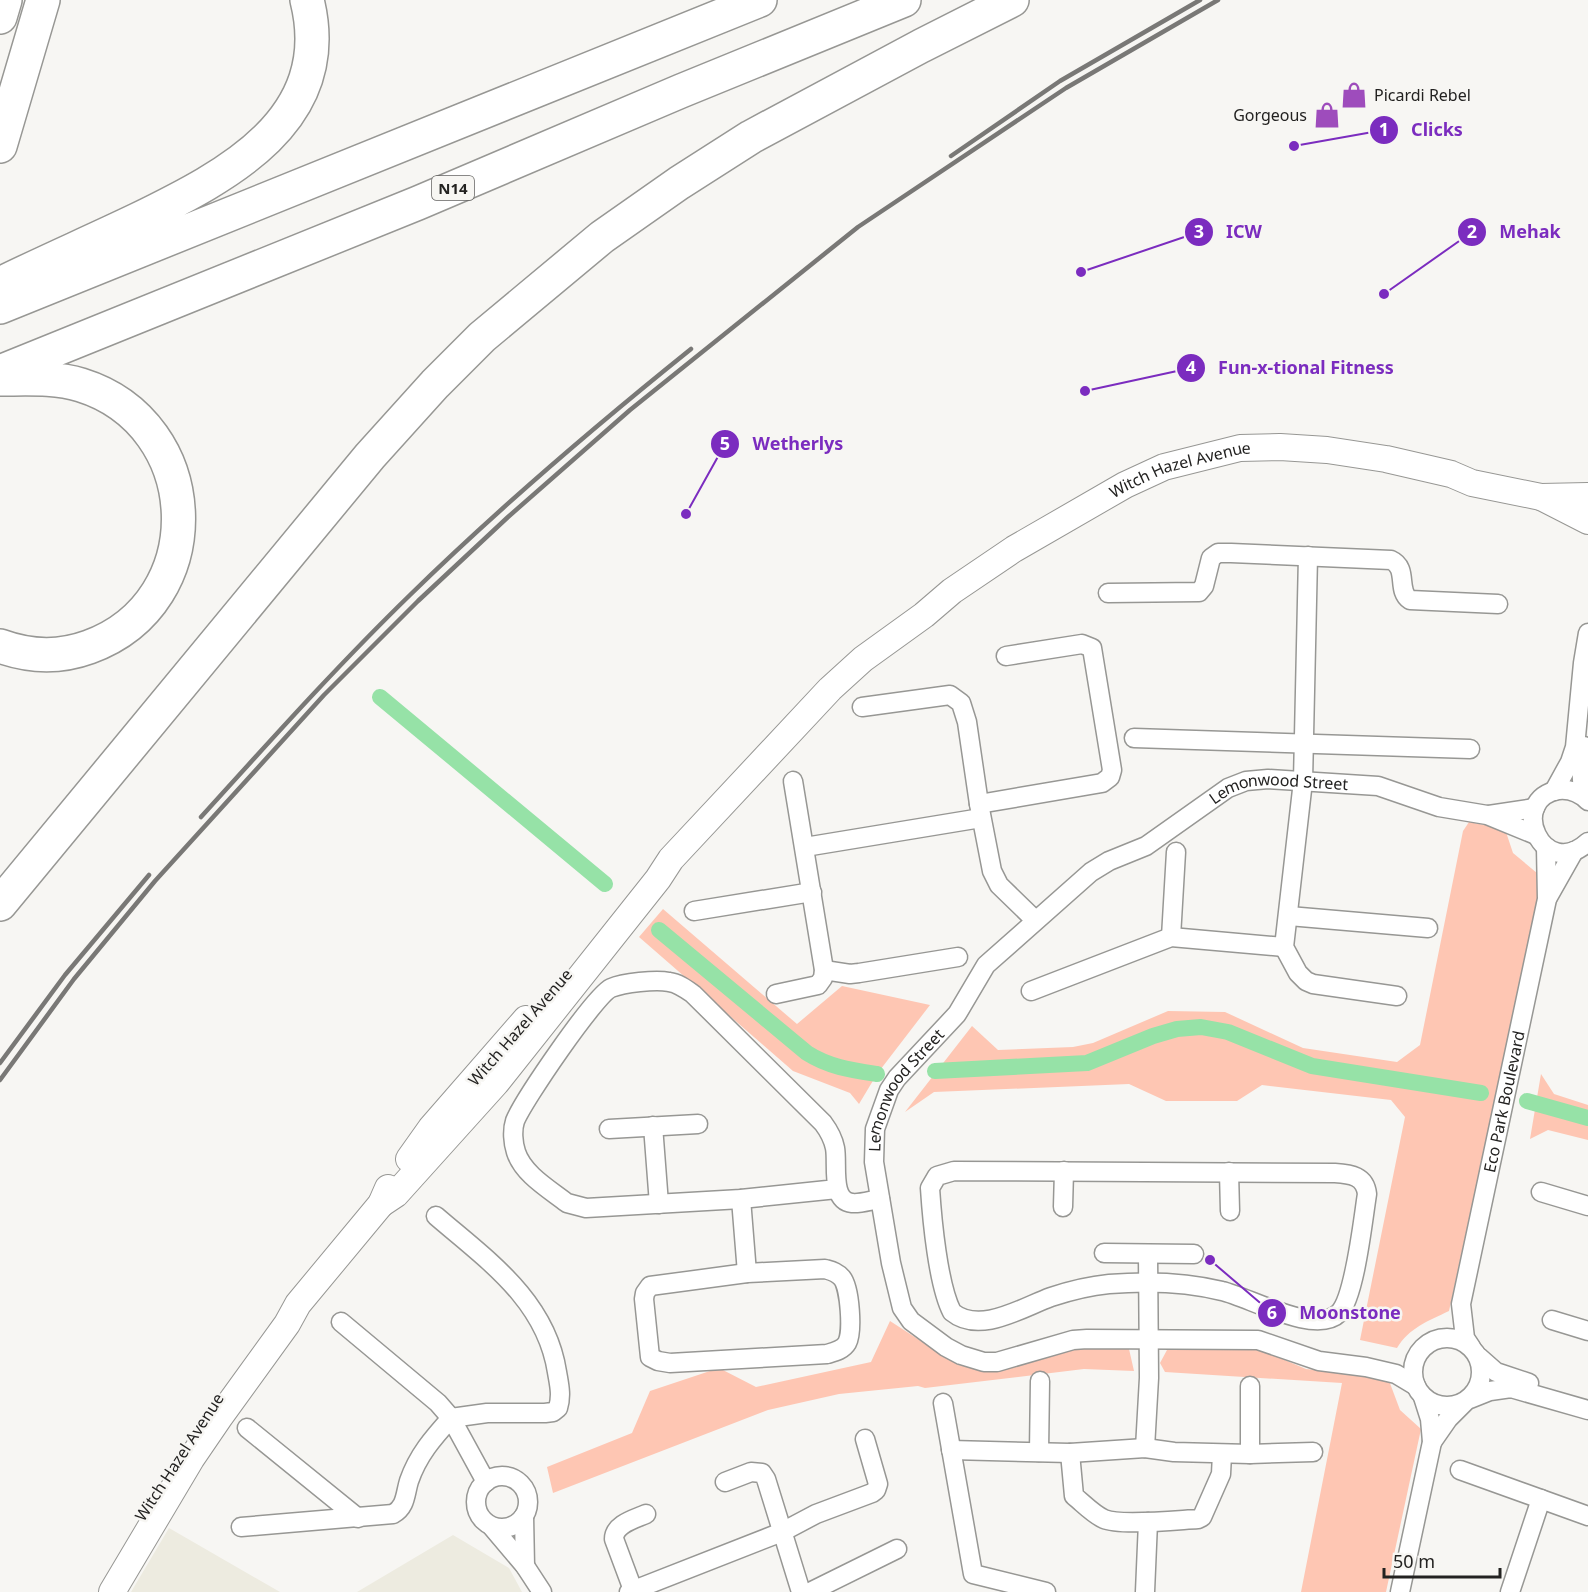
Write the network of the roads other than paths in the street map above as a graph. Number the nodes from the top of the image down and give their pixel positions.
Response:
1 (5, 0) edge
2 (43, 0) edge
3 (56, 0) edge
4 (307, 0) edge
5 (760, 0) edge
6 (904, 0) edge
7 (1012, 0) edge
8 (0, 17) edge
9 (4, 133) edge
10 (8, 280) edge
11 (0, 307) edge
12 (0, 372) edge
13 (0, 379) edge
14 (1588, 496) edge
15 (1541, 497) junction
16 (1588, 521) edge
17 (1308, 556) junction
18 (1108, 593) dead end
19 (1498, 604) dead end
20 (1588, 633) edge
21 (0, 646) edge
22 (1006, 656) dead end
23 (862, 707) dead end
24 (1588, 732) edge
25 (1134, 738) dead end
26 (1304, 742) junction
27 (1470, 749) dead end
28 (793, 781) dead end
29 (1303, 781) junction
30 (1554, 791) junction
31 (1586, 798) edge
32 (1535, 808) junction
33 (980, 811) junction
34 (1487, 815) junction
35 (1541, 841) junction
36 (805, 847) junction
37 (1581, 847) edge
38 (1176, 852) dead end
39 (812, 892) junction
40 (1547, 899) junction
41 (0, 904) edge
42 (694, 911) dead end
43 (1289, 916) junction
44 (1035, 920) junction
45 (1428, 928) dead end
46 (1171, 937) junction
47 (1284, 947) junction
48 (958, 957) dead end
49 (824, 970) junction
50 (1031, 991) dead end
51 (776, 994) dead end
52 (1397, 996) dead end
53 (698, 1124) dead end
54 (653, 1126) junction
55 (609, 1130) dead end
56 (1064, 1171) junction
57 (1229, 1172) junction
58 (837, 1190) junction
59 (1541, 1192) dead end
60 (741, 1199) junction
61 (880, 1199) junction
62 (659, 1204) junction
63 (1588, 1206) edge
64 (1064, 1207) dead end
65 (1230, 1211) dead end
66 (436, 1216) dead end
67 (1104, 1253) dead end
68 (1148, 1254) junction
69 (1194, 1254) dead end
70 (747, 1273) junction
71 (1148, 1282) junction
72 (298, 1304) junction
73 (1461, 1304) junction
74 (1552, 1320) dead end
75 (341, 1322) dead end
76 (1588, 1331) edge
77 (1149, 1338) junction
78 (1435, 1340) junction
79 (1475, 1352) junction
80 (1417, 1355) junction
81 (1366, 1367) junction
82 (1040, 1382) dead end
83 (1250, 1386) dead end
84 (1419, 1391) junction
85 (1467, 1400) junction
86 (1588, 1401) edge
87 (944, 1403) dead end
88 (1588, 1410) edge
89 (452, 1418) junction
90 (247, 1428) dead end
91 (865, 1439) dead end
92 (1432, 1443) junction
93 (1145, 1448) junction
94 (951, 1450) junction
95 (1040, 1452) junction
96 (1314, 1452) dead end
97 (1070, 1453) junction
98 (1222, 1454) junction
99 (1250, 1454) junction
100 (1460, 1470) dead end
101 (486, 1482) junction
102 (724, 1482) dead end
103 (1541, 1499) junction
104 (646, 1514) dead end
105 (524, 1516) junction
106 (1588, 1516) edge
107 (358, 1518) junction
108 (1148, 1522) junction
109 (241, 1527) dead end
110 (492, 1527) junction
111 (782, 1533) junction
112 (897, 1549) dead end
113 (525, 1566) junction
114 (631, 1591) edge
115 (95, 1592) edge
116 (112, 1592) edge
117 (542, 1592) edge
118 (801, 1592) edge
119 (810, 1592) edge
120 (1046, 1592) edge
121 (1145, 1592) edge
122 (1400, 1592) edge
123 (1510, 1592) edge

1 - 8 highway
2 - 9 highway
3 - 9 highway
4 - 10 highway
5 - 11 highway
6 - 12 highway, N14
7 - 41 highway
13 - 21 highway
14 - 15 street, Witch Hazel Avenue
15 - 16 street, Witch Hazel Avenue
15 - 72 street, Witch Hazel Avenue
17 - 18 street
17 - 19 street
17 - 26 street
20 - 30 street
22 - 33 street
23 - 33 street
24 - 31 street
25 - 26 street
26 - 27 street
26 - 29 street
28 - 36 street
29 - 34 street, Lemonwood Street
29 - 43 street
29 - 44 street, Lemonwood Street
30 - 31 street
30 - 32 street
32 - 34 street, Lemonwood Street
32 - 35 street, Eco Park Boulevard
33 - 36 street
33 - 44 street
34 - 35 street, Lemonwood Street
35 - 37 street, Lemonwood Street
35 - 40 street, Eco Park Boulevard
36 - 39 street
37 - 40 street, Eco Park Boulevard
38 - 46 street
39 - 42 street
39 - 49 street
40 - 73 street, Eco Park Boulevard
43 - 45 street
43 - 47 street
44 - 61 street, Lemonwood Street
46 - 47 street
46 - 50 street
47 - 52 street
48 - 49 street
49 - 51 street
53 - 54 street
54 - 55 street
54 - 62 street
56 - 57 street
56 - 64 street
56 - 71 street
57 - 65 street
57 - 71 street
58 - 60 street
58 - 61 street
58 - 62 street
59 - 63 street
60 - 62 street
60 - 70 street
61 - 77 street, Lemonwood Street
66 - 89 street
67 - 68 street
68 - 69 street
68 - 71 street
70 - 70 street
71 - 77 street
72 - 115 street, Witch Hazel Avenue
72 - 116 street, Witch Hazel Avenue
73 - 78 street, Eco Park Boulevard
73 - 79 street, Eco Park Boulevard
74 - 76 street
75 - 89 street
77 - 81 street, Lemonwood Street
77 - 93 street
78 - 79 street
78 - 80 street
79 - 85 street
79 - 86 street
80 - 81 street, Lemonwood Street
80 - 84 street
81 - 84 street, Lemonwood Street
82 - 95 street
83 - 99 street
84 - 85 street
84 - 92 street
85 - 88 street
85 - 92 street
87 - 94 street
89 - 101 street
89 - 107 street
90 - 107 street
91 - 111 street
92 - 122 street
93 - 97 street
93 - 98 street
94 - 95 street
94 - 120 street
95 - 97 street
96 - 99 street
97 - 108 street
98 - 99 street
98 - 108 street
100 - 103 street
101 - 105 street
101 - 110 street
102 - 111 street
103 - 106 street
103 - 123 street
104 - 114 street
105 - 110 street
105 - 113 street
107 - 109 street
108 - 121 street
110 - 113 street
111 - 114 street
111 - 118 street
112 - 119 street
113 - 117 street

